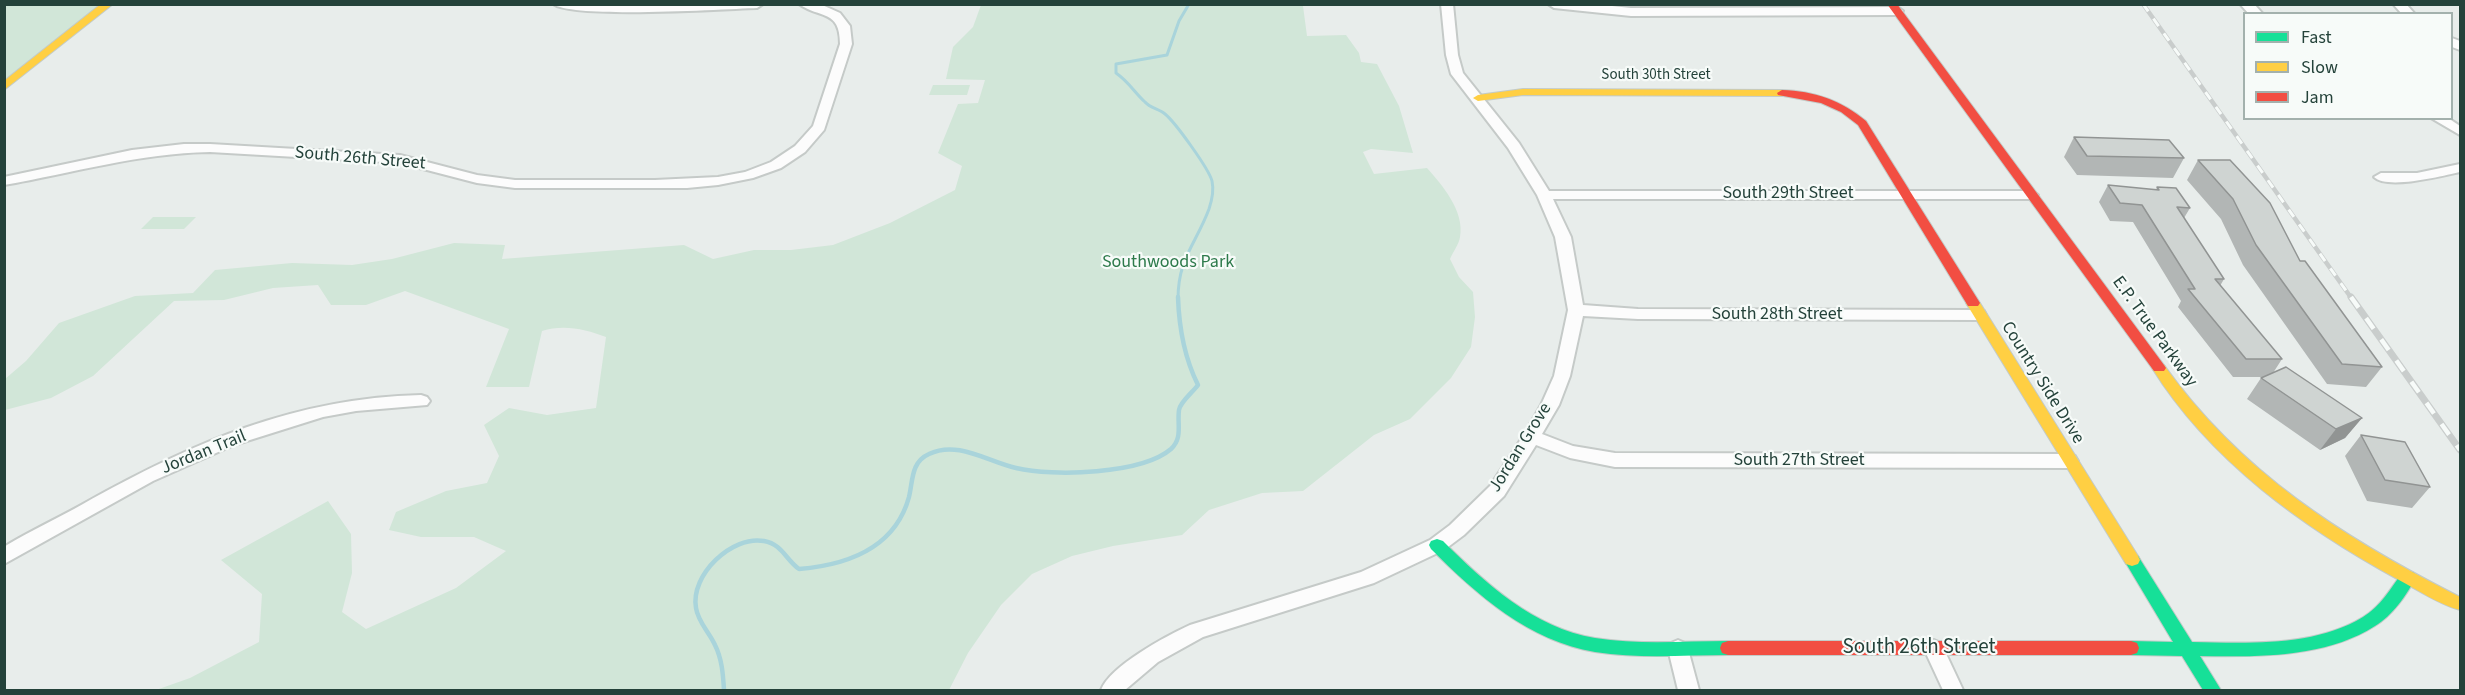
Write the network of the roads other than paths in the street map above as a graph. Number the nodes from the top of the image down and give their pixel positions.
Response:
1 (108, 4) edge
2 (559, 4) edge
3 (757, 4) edge
4 (805, 4) edge
5 (1447, 4) edge
6 (1554, 4) edge
7 (1894, 8) edge
8 (4, 87) edge
9 (1478, 98) junction
10 (1833, 104) joint
11 (2441, 120) edge
12 (2460, 131) edge
13 (2460, 168) edge
14 (2381, 177) dead end
15 (4, 181) edge
16 (1905, 194) junction
17 (1544, 195) junction
18 (2031, 195) junction
19 (1576, 309) junction
20 (1978, 315) junction
21 (422, 401) dead end
22 (1533, 437) junction
23 (2069, 461) junction
24 (1437, 545) junction
25 (4, 557) edge
26 (2408, 577) junction
27 (2460, 604) edge
28 (2186, 647) junction
29 (1678, 649) junction
30 (1934, 649) junction
31 (1110, 690) edge
32 (1689, 690) edge
33 (1953, 690) edge
34 (2212, 690) edge

1 - 8 street
2 - 3 street
4 - 15 street, South 26th Street
5 - 9 street, Jordan Grove
6 - 7 street
7 - 18 street, E.P. True Parkway
9 - 10 street, South 30th Street
9 - 17 street, Jordan Grove
10 - 16 street, Country Side Drive
11 - 12 street
13 - 14 street
16 - 17 street, South 29th Street
16 - 18 street, South 29th Street
16 - 20 street, Country Side Drive
17 - 19 street, Jordan Grove
18 - 26 street, E.P. True Parkway
19 - 20 street, South 28th Street
19 - 22 street, Jordan Grove
20 - 23 street, Country Side Drive
21 - 25 street, Jordan Trail
22 - 23 street, South 27th Street
22 - 24 street, Jordan Grove
23 - 28 street, Country Side Drive
24 - 29 street, South 26th Street
24 - 31 street, Jordan Grove
26 - 27 street, E.P. True Parkway
26 - 28 street, South 26th Street
28 - 30 street, South 26th Street
28 - 34 street, Country Side Drive
29 - 30 street, South 26th Street
29 - 32 street
30 - 33 street

